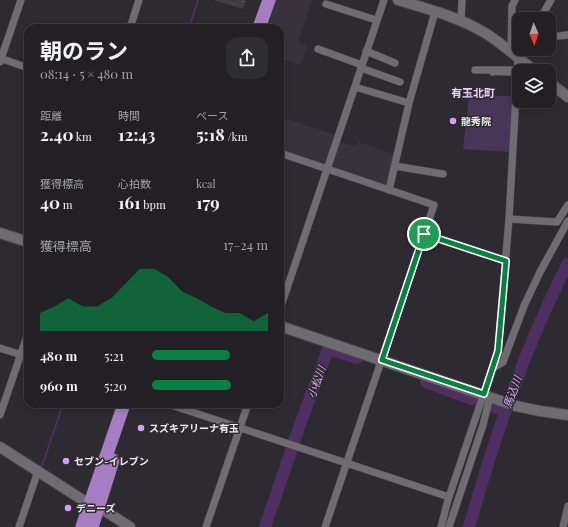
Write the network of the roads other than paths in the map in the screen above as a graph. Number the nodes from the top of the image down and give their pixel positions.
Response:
1 (21, 0) edge
2 (139, 0) edge
3 (259, 0) edge
4 (268, 0) edge
5 (384, 0) edge
6 (398, 0) edge
7 (462, 0) edge
8 (515, 0) edge
9 (550, 0) edge
10 (326, 4) dead end
11 (436, 12) junction
12 (513, 12) edge
13 (544, 12) edge
14 (376, 20) junction
15 (461, 21) junction
16 (131, 24) edge
17 (251, 24) edge
18 (260, 24) edge
19 (568, 35) edge
20 (556, 36) edge
21 (318, 49) dead end
22 (512, 50) edge
23 (366, 51) junction
24 (519, 56) edge
25 (0, 60) edge
26 (395, 63) dead end
27 (528, 64) edge
28 (361, 66) junction
29 (24, 67) edge
30 (475, 70) dead end
31 (512, 72) edge
32 (512, 72) edge
33 (492, 74) dead end
34 (400, 82) dead end
35 (355, 87) junction
36 (556, 87) edge
37 (566, 93) edge
38 (409, 104) junction
39 (515, 108) edge
40 (284, 154) edge
41 (395, 166) junction
42 (327, 169) junction
43 (443, 174) dead end
44 (389, 190) junction
45 (568, 205) edge
46 (509, 219) junction
47 (568, 221) edge
48 (0, 233) edge
49 (424, 234) junction
50 (24, 241) edge
51 (506, 261) junction
52 (284, 297) edge
53 (284, 327) edge
54 (24, 343) edge
55 (0, 348) edge
56 (20, 354) junction
57 (24, 356) edge
58 (382, 360) junction
59 (493, 368) junction
60 (487, 396) junction
61 (123, 408) edge
62 (131, 408) edge
63 (179, 408) edge
64 (247, 408) edge
65 (0, 415) edge
66 (568, 415) edge
67 (239, 429) junction
68 (0, 446) edge
69 (347, 464) junction
70 (38, 470) junction
71 (449, 498) junction
72 (94, 505) junction
73 (568, 506) edge
74 (19, 527) edge
75 (82, 527) edge
76 (92, 527) edge
77 (130, 527) edge
78 (206, 527) edge
79 (325, 527) edge
80 (440, 527) edge
81 (449, 527) edge
82 (564, 527) edge

1 - 25 street
2 - 16 street
3 - 17 highway
4 - 18 highway
5 - 14 street
6 - 11 street
7 - 15 street
8 - 12 street
9 - 13 street
10 - 14 street
11 - 15 street
11 - 38 street
14 - 23 street
15 - 22 street
19 - 20 street
21 - 28 street
23 - 26 street
23 - 28 street
24 - 27 street
25 - 29 street
28 - 34 street
28 - 35 street
30 - 31 street
32 - 33 lane
35 - 38 street
35 - 42 street
36 - 37 street
38 - 41 street
39 - 46 street
40 - 42 street
41 - 43 street
41 - 44 street
42 - 44 street
42 - 52 street
44 - 49 street
45 - 46 street
46 - 51 street
47 - 59 street
48 - 50 street
49 - 51 street
49 - 58 street
51 - 59 street
53 - 58 street
54 - 56 street
55 - 56 street
56 - 57 street
56 - 65 street
58 - 60 street
58 - 69 street
59 - 60 street
60 - 66 street
60 - 71 street
60 - 81 street
61 - 72 highway
62 - 72 highway
63 - 67 street
64 - 67 street
67 - 69 street
67 - 78 street
68 - 70 street
69 - 71 street
69 - 79 street
70 - 72 street
70 - 74 street
71 - 80 street
72 - 75 highway
72 - 76 highway
72 - 77 street
73 - 82 street

